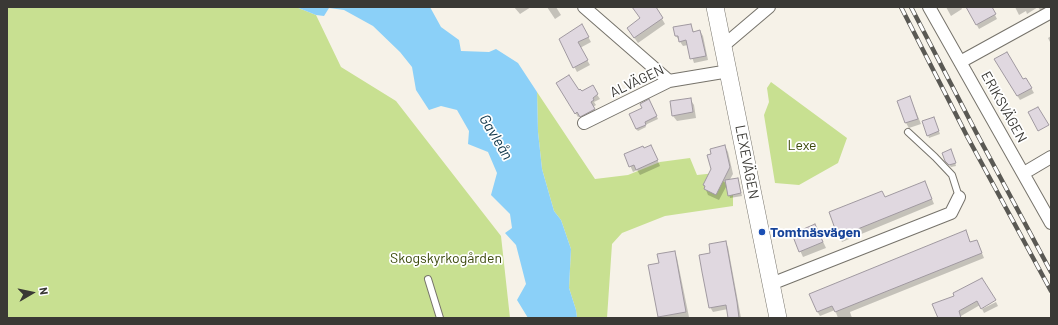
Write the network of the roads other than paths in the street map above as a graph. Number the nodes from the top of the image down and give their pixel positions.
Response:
1 (584, 7) edge
2 (715, 7) edge
3 (769, 7) edge
4 (929, 7) edge
5 (1051, 12) edge
6 (723, 46) junction
7 (962, 61) junction
8 (729, 71) junction
9 (669, 81) junction
10 (584, 123) dead end
11 (908, 132) dead end
12 (1051, 157) edge
13 (1024, 173) junction
14 (959, 197) joint
15 (1051, 223) edge
16 (428, 279) dead end
17 (771, 284) junction
18 (440, 318) edge
19 (778, 318) edge

1 - 9 street
2 - 6 street, LEXEVÄGEN
3 - 6 street
4 - 7 street, ERIKSVÄGEN
5 - 7 street
6 - 8 street, LEXEVÄGEN
7 - 13 street, ERIKSVÄGEN
8 - 9 street, ALVÄGEN
8 - 17 street, LEXEVÄGEN
9 - 10 street, ALVÄGEN
11 - 14 lane
12 - 13 street
13 - 15 street, ERIKSVÄGEN
14 - 17 street
16 - 18 lane
17 - 19 street, LEXEVÄGEN

